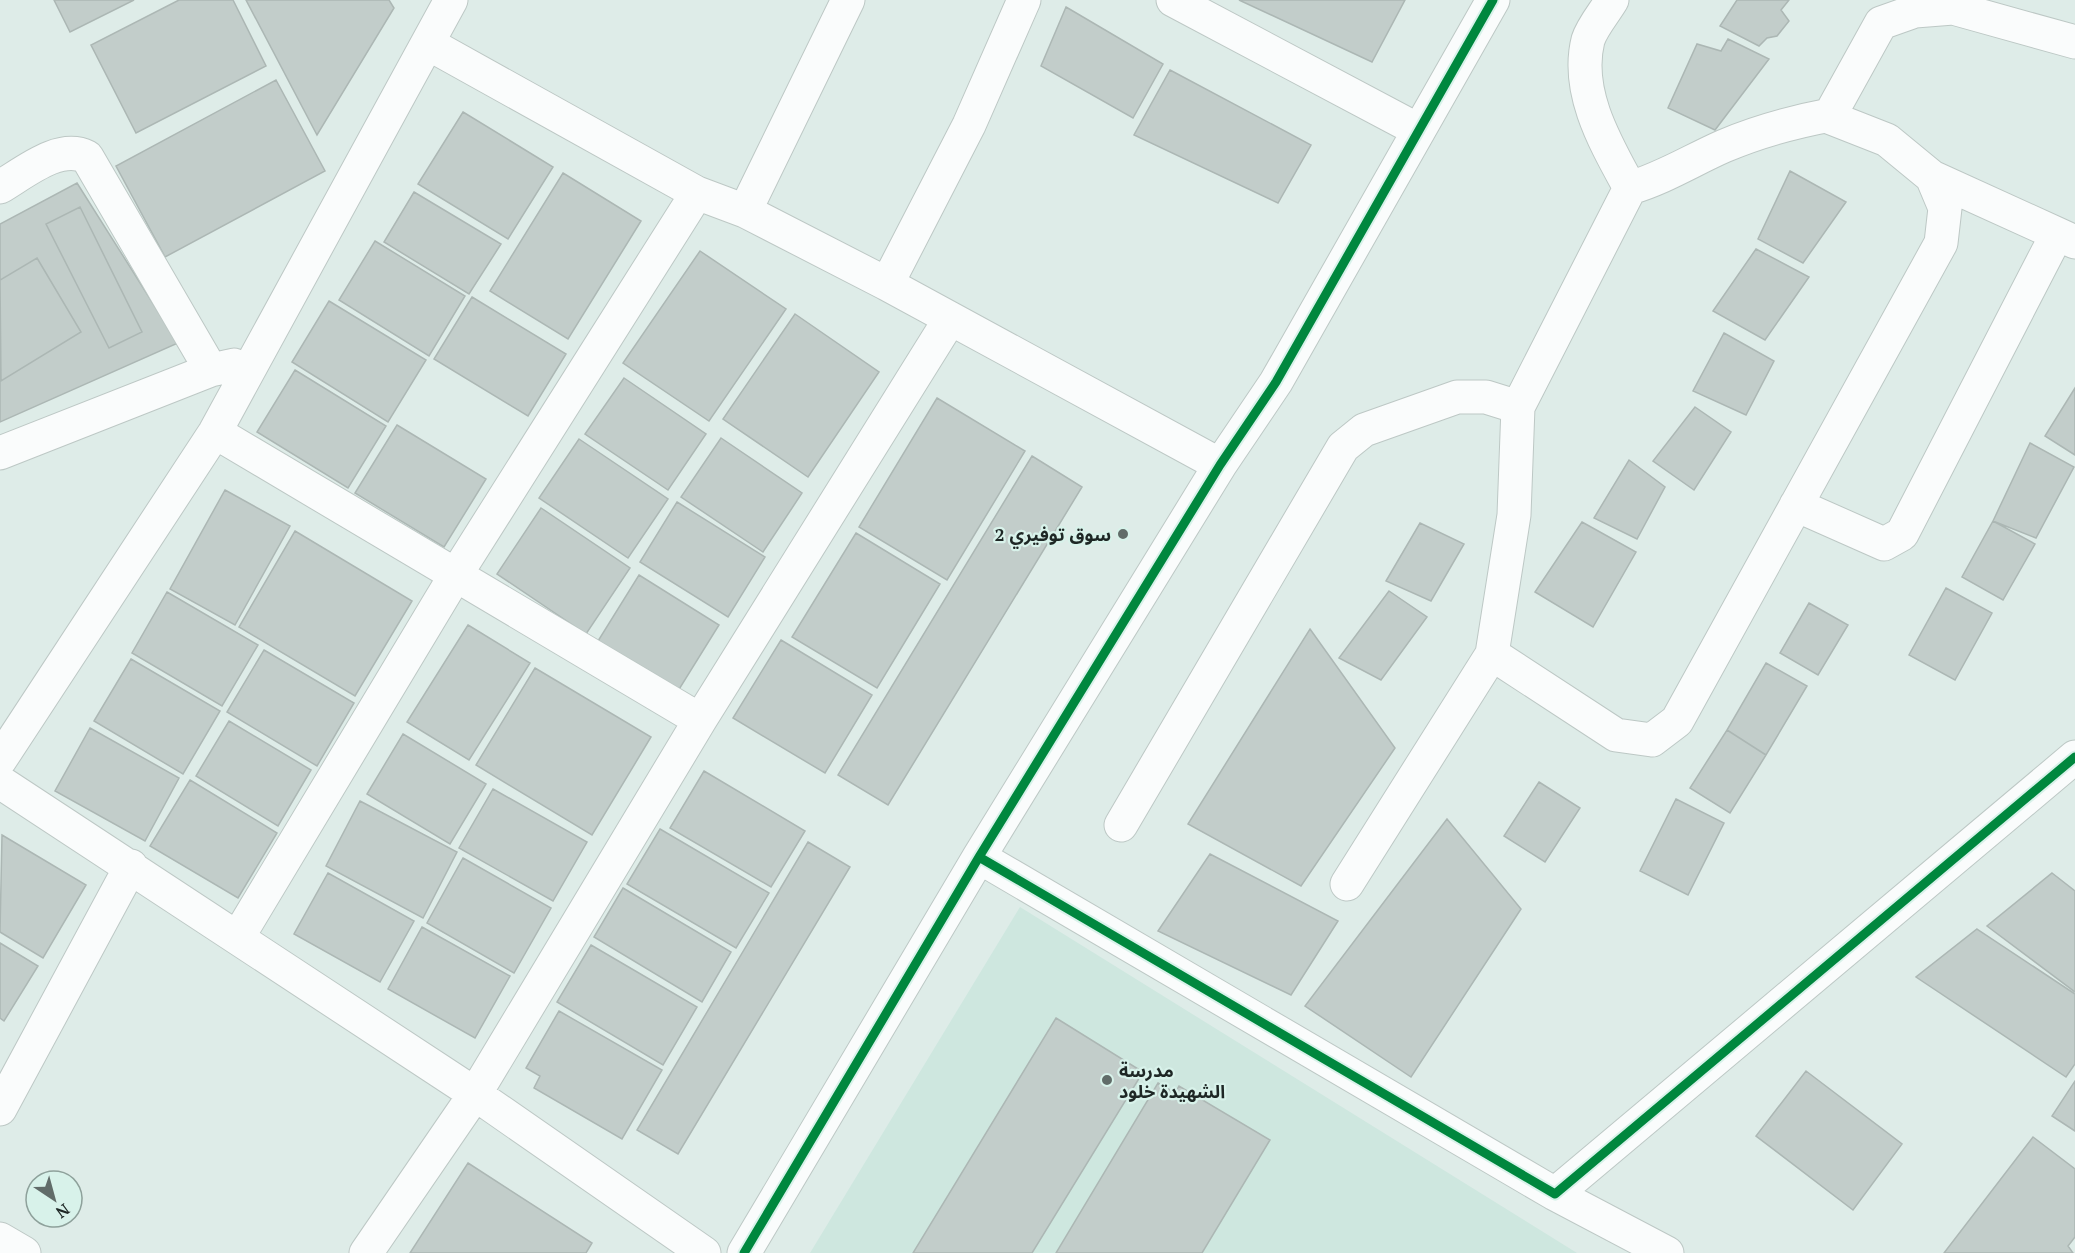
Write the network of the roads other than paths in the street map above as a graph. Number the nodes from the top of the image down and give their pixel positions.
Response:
1 (451, 0) edge
2 (848, 0) edge
3 (1024, 0) edge
4 (1173, 0) edge
5 (1493, 0) edge
6 (1612, 0) edge
7 (2075, 42) edge
8 (429, 44) junction
9 (1830, 115) junction
10 (1418, 130) junction
11 (1932, 177) junction
12 (0, 187) edge
13 (1630, 188) junction
14 (697, 193) junction
15 (745, 211) junction
16 (2066, 238) edge
17 (887, 284) junction
18 (950, 319) junction
19 (255, 360) junction
20 (212, 370) junction
21 (1518, 407) junction
22 (215, 432) junction
23 (0, 453) edge
24 (1220, 465) junction
25 (1796, 505) junction
26 (455, 576) junction
27 (1492, 654) junction
28 (700, 720) junction
29 (2075, 757) edge
30 (0, 760) edge
31 (0, 782) edge
32 (1121, 825) dead end
33 (979, 857) junction
34 (131, 866) junction
35 (1347, 884) dead end
36 (238, 937) junction
37 (475, 1094) junction
38 (0, 1109) edge
39 (1555, 1194) junction
40 (0, 1239) edge
41 (1653, 1250) edge
42 (24, 1253) edge
43 (366, 1253) edge
44 (704, 1253) edge
45 (744, 1253) edge

1 - 8 street
2 - 15 street
3 - 17 street
4 - 10 street
5 - 10 street
6 - 13 street
7 - 9 street
8 - 14 street
8 - 19 street
9 - 11 street
9 - 13 street
10 - 24 street
11 - 16 street
11 - 25 street
12 - 20 street
13 - 21 street
14 - 15 street
14 - 26 street
15 - 17 street
16 - 25 street
17 - 18 street
18 - 24 street
18 - 28 street
19 - 20 street
19 - 22 street
20 - 23 street
21 - 27 street
21 - 32 street
22 - 26 street
22 - 30 street
24 - 33 street
25 - 27 street
26 - 28 street
26 - 36 street
27 - 35 street
28 - 37 street
29 - 39 street
31 - 34 street
33 - 39 street
33 - 45 street
34 - 36 street
34 - 38 street
36 - 37 street
37 - 43 street
37 - 44 street
39 - 41 street
40 - 42 street

